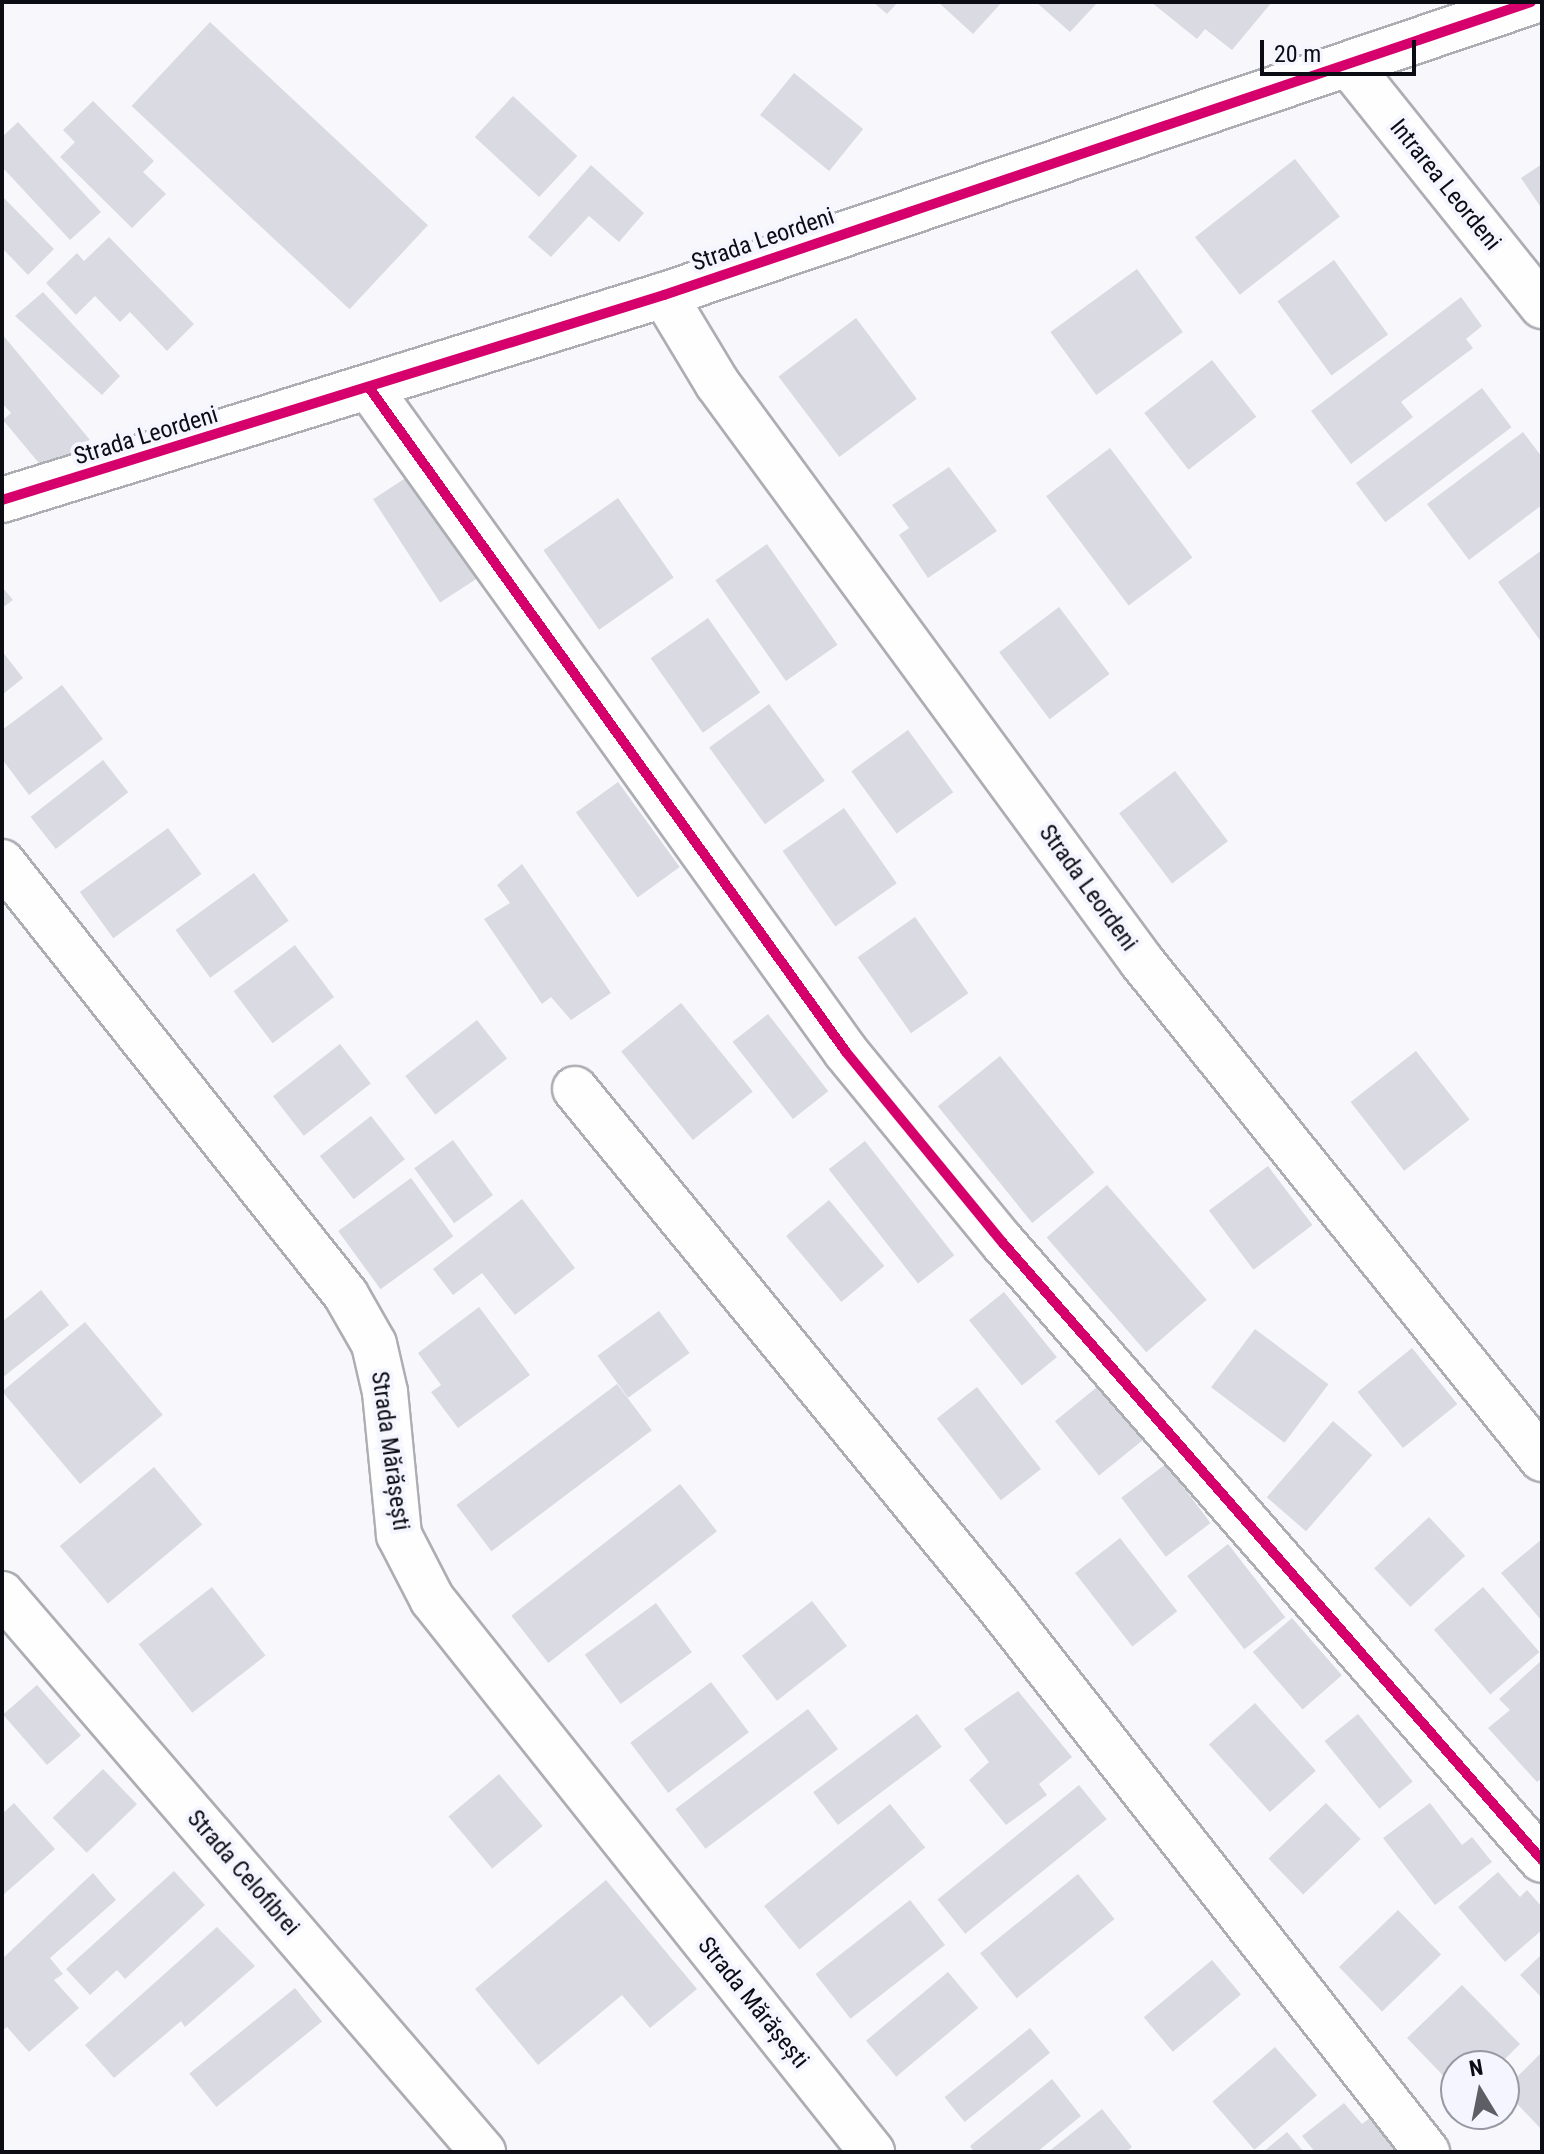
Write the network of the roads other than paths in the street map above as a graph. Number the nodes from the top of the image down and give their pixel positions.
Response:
1 (1531, 2) edge
2 (1349, 65) junction
3 (664, 295) junction
4 (1542, 306) edge
5 (370, 389) junction
6 (2, 500) edge
7 (2, 862) edge
8 (575, 1089) dead end
9 (1542, 1459) edge
10 (2, 1594) edge
11 (1542, 1860) edge
12 (483, 2152) edge
13 (872, 2152) edge
14 (1427, 2152) edge

1 - 2 street, Strada Leordeni
2 - 3 street, Strada Leordeni
2 - 4 street, Intrarea Leordeni
3 - 5 street, Strada Leordeni
3 - 9 street, Strada Leordeni
5 - 6 street, Strada Leordeni
5 - 11 street
7 - 13 street, Strada Mărășești
8 - 14 street
10 - 12 street, Strada Celofibrei

